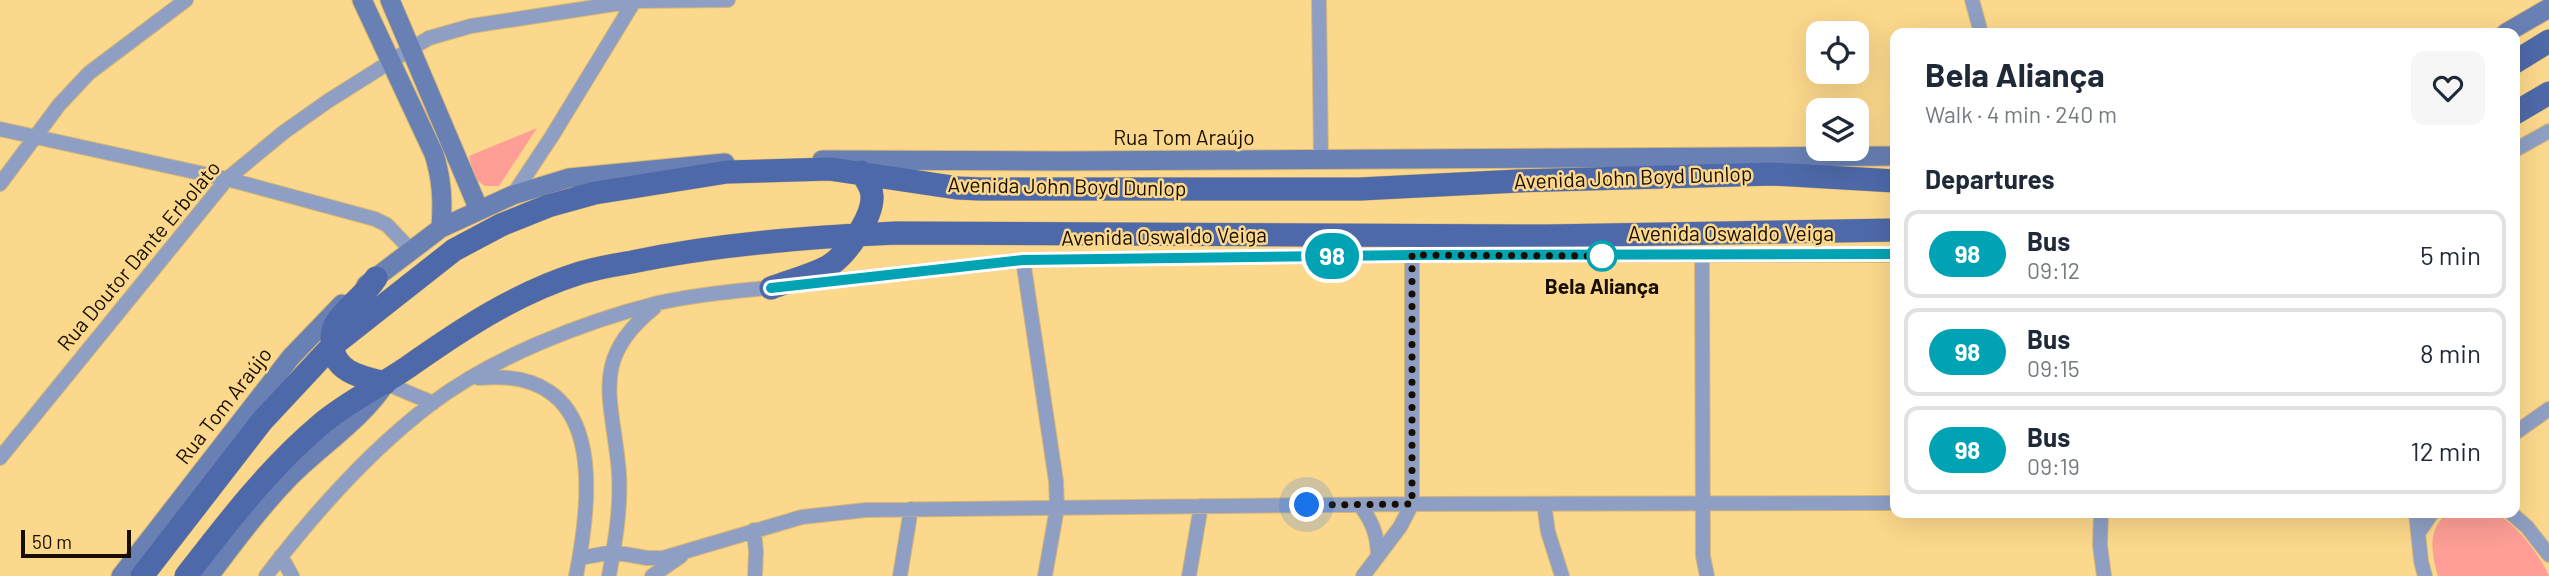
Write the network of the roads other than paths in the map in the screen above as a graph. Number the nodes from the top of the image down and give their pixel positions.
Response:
1 (186, 0) edge
2 (362, 0) edge
3 (390, 0) edge
4 (635, 0) edge
5 (728, 0) edge
6 (1319, 0) edge
7 (1972, 0) edge
8 (2549, 8) edge
9 (1980, 28) edge
10 (2515, 28) edge
11 (2549, 41) edge
12 (412, 48) junction
13 (2520, 59) edge
14 (390, 63) junction
15 (2549, 93) edge
16 (2520, 110) edge
17 (0, 129) edge
18 (2549, 131) edge
19 (36, 137) junction
20 (2520, 147) edge
21 (1890, 156) edge
22 (1321, 160) junction
23 (820, 164) junction
24 (699, 171) junction
25 (861, 172) junction
26 (227, 179) junction
27 (1890, 181) edge
28 (0, 184) edge
29 (513, 195) junction
30 (479, 210) junction
31 (441, 228) junction
32 (1890, 230) edge
33 (856, 235) junction
34 (410, 249) junction
35 (1890, 254) edge
36 (1412, 255) junction
37 (1702, 256) junction
38 (1023, 260) junction
39 (376, 278) junction
40 (771, 288) junction
41 (660, 303) junction
42 (332, 346) junction
43 (470, 379) junction
44 (385, 383) junction
45 (433, 403) junction
46 (2549, 409) edge
47 (2520, 429) edge
48 (0, 458) edge
49 (1890, 503) edge
50 (1412, 504) junction
51 (1544, 504) junction
52 (1702, 504) junction
53 (1360, 505) junction
54 (1201, 506) junction
55 (1056, 508) junction
56 (911, 509) junction
57 (2101, 518) edge
58 (2415, 518) edge
59 (2429, 518) edge
60 (2517, 518) edge
61 (754, 530) junction
62 (2419, 532) junction
63 (613, 552) junction
64 (685, 553) junction
65 (1378, 554) junction
66 (2549, 555) edge
67 (281, 556) junction
68 (580, 558) junction
69 (121, 576) edge
70 (142, 576) edge
71 (186, 576) edge
72 (209, 576) edge
73 (267, 576) edge
74 (292, 576) edge
75 (576, 576) edge
76 (609, 576) edge
77 (652, 576) edge
78 (755, 576) edge
79 (900, 576) edge
80 (1045, 576) edge
81 (1189, 576) edge
82 (1363, 576) edge
83 (1562, 576) edge
84 (1707, 576) edge
85 (2104, 576) edge
86 (2425, 576) edge

1 - 19 street
2 - 14 main road
3 - 12 main road
4 - 5 street, Rua Doutor Dante Erbolato
4 - 12 street, Rua Doutor Dante Erbolato
4 - 29 street
6 - 22 street
7 - 9 street
8 - 10 main road
11 - 13 main road
12 - 14 street, Rua Doutor Dante Erbolato
12 - 30 main road
14 - 26 street, Rua Doutor Dante Erbolato
14 - 31 main road
15 - 16 main road
17 - 19 street
18 - 20 street
19 - 26 street
19 - 28 street
21 - 22 main road, Rua Tom Araújo
22 - 23 main road, Rua Tom Araújo
23 - 24 main road, Avenida John Boyd Dunlop
23 - 25 main road, Avenida John Boyd Dunlop
24 - 29 main road
24 - 42 main road, Avenida John Boyd Dunlop
25 - 27 main road, Avenida John Boyd Dunlop
25 - 33 main road
26 - 34 street
26 - 48 street, Rua Doutor Dante Erbolato
29 - 30 main road
30 - 31 main road
31 - 34 main road
32 - 33 main road
33 - 40 main road
33 - 44 main road
34 - 39 main road
35 - 37 street, Avenida Oswaldo Veiga
36 - 37 street, Avenida Oswaldo Veiga
36 - 38 street, Avenida Oswaldo Veiga
36 - 50 street
37 - 52 street
38 - 40 street, Avenida Oswaldo Veiga
38 - 55 street
39 - 42 main road
39 - 69 main road, Rua Tom Araújo
40 - 41 street, Avenida Oswaldo Veiga
41 - 43 street, Avenida Oswaldo Veiga
41 - 63 street
42 - 44 main road
42 - 70 main road, Avenida John Boyd Dunlop
43 - 45 street, Avenida Oswaldo Veiga
43 - 68 street
44 - 45 street
44 - 71 main road
44 - 72 main road
45 - 67 street, Avenida Oswaldo Veiga
46 - 47 street
49 - 52 street
50 - 51 street
50 - 53 street
50 - 65 street
51 - 52 street
51 - 83 street
52 - 84 street
53 - 54 street
53 - 65 street
54 - 55 street
54 - 81 street
55 - 56 street
55 - 80 street
56 - 61 street
56 - 79 street
57 - 85 street
58 - 62 street
59 - 62 street
60 - 66 street
61 - 64 street
61 - 78 street
62 - 86 street
63 - 64 street
63 - 68 street
63 - 76 street
64 - 77 street
65 - 82 street
67 - 73 street, Avenida Oswaldo Veiga
67 - 74 street
68 - 75 street

